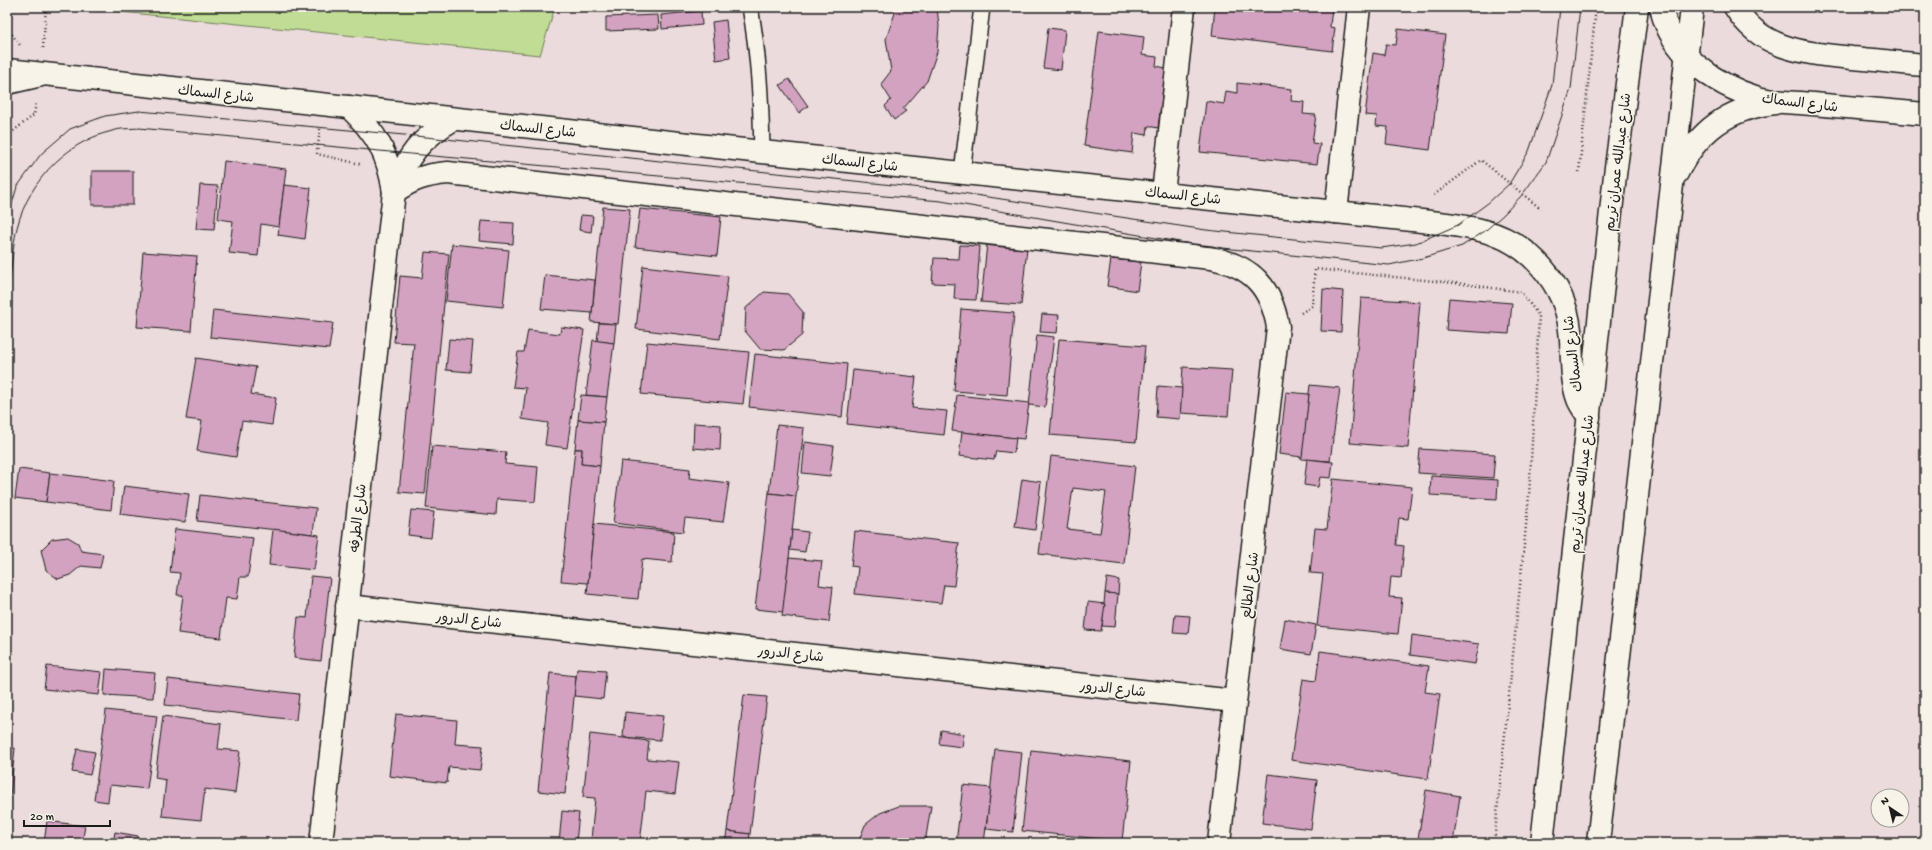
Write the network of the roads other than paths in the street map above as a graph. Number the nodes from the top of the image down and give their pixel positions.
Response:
1 (750, 7) edge
2 (982, 7) edge
3 (1184, 7) edge
4 (1359, 7) edge
5 (1637, 7) edge
6 (1661, 7) edge
7 (1692, 7) edge
8 (1735, 7) edge
9 (1687, 55) junction
10 (1925, 66) edge
11 (7, 70) edge
12 (41, 74) junction
13 (7, 83) edge
14 (1789, 102) junction
15 (348, 108) junction
16 (1925, 114) edge
17 (454, 119) junction
18 (762, 152) junction
19 (962, 173) junction
20 (1672, 183) junction
21 (394, 192) junction
22 (1163, 193) junction
23 (1336, 212) junction
24 (1589, 417) junction
25 (347, 606) junction
26 (1235, 700) junction
27 (321, 843) edge
28 (1219, 843) edge
29 (1542, 843) edge
30 (1598, 843) edge

1 - 18 lane
2 - 19 lane
3 - 22 street
4 - 23 street
5 - 24 street, شارع عبدالله عمران تريم
6 - 9 street, شارع السماك
7 - 9 street
8 - 10 street
9 - 14 street, شارع السماك
9 - 20 street
11 - 12 street, شارع السماك
12 - 13 street
12 - 15 street, شارع السماك
14 - 16 street, شارع السماك
14 - 20 street
15 - 17 street, شارع السماك
15 - 21 street, شارع الطرفه
17 - 18 street, شارع السماك
17 - 21 street, شارع الطرفه
18 - 19 street, شارع السماك
19 - 22 street, شارع السماك
20 - 30 street
21 - 25 street, شارع الطرفه
21 - 26 street, شارع الطالع
22 - 23 street, شارع السماك
23 - 24 street, شارع السماك
24 - 29 street, شارع عبدالله عمران تريم
25 - 26 street, شارع الدرور
25 - 27 street, شارع الطرفه
26 - 28 street, شارع الطالع

